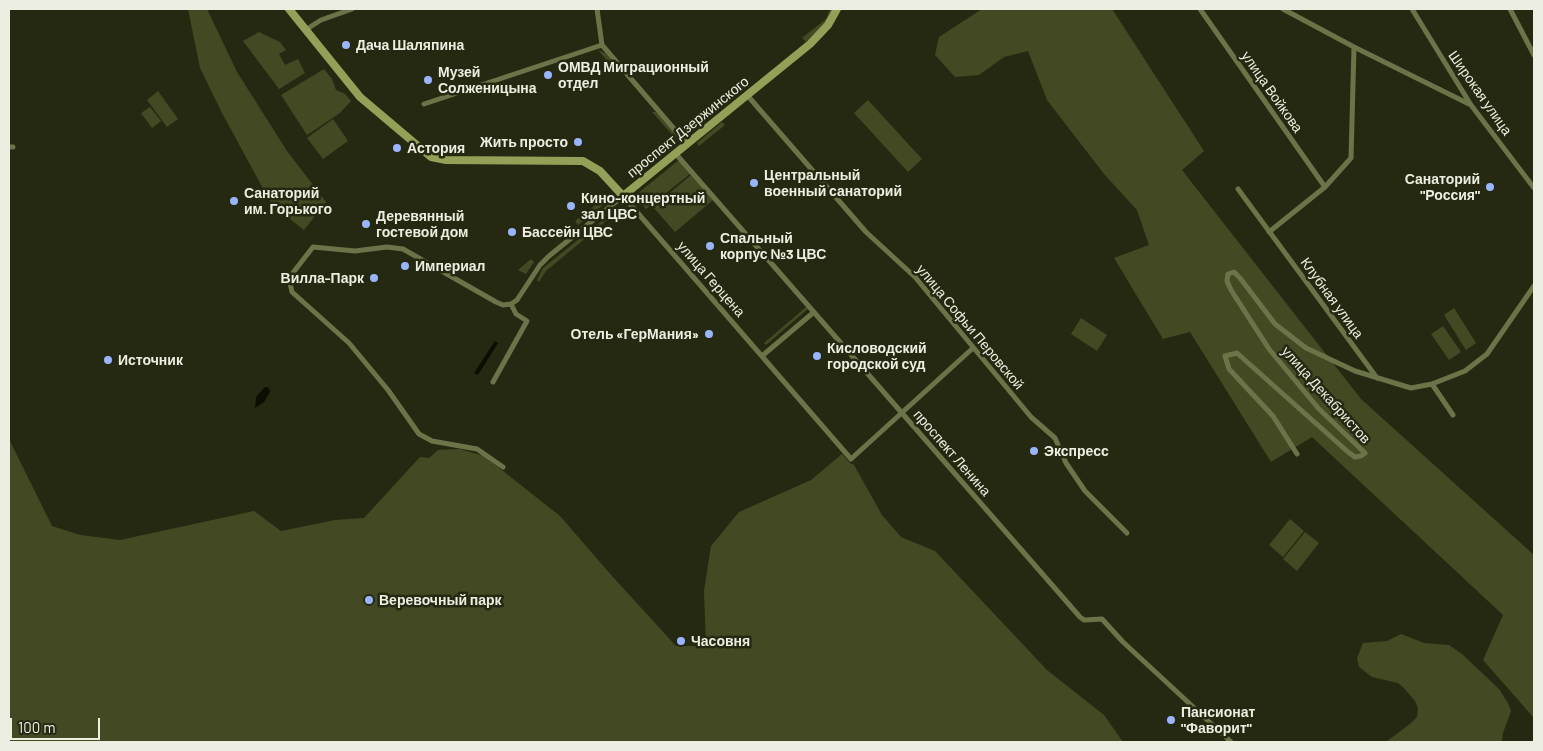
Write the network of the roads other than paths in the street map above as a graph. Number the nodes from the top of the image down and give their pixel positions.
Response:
1 (289, 9) edge
2 (352, 9) edge
3 (597, 9) edge
4 (837, 9) edge
5 (1200, 9) edge
6 (1283, 9) edge
7 (1412, 9) edge
8 (1510, 9) edge
9 (307, 30) junction
10 (602, 45) junction
11 (1354, 47) junction
12 (1534, 55) edge
13 (747, 95) junction
14 (424, 104) dead end
15 (1472, 105) junction
16 (687, 144) junction
17 (675, 153) junction
18 (1325, 188) junction
19 (1534, 188) edge
20 (1238, 189) dead end
21 (623, 196) junction
22 (1269, 232) junction
23 (1534, 286) edge
24 (511, 304) junction
25 (814, 312) junction
26 (973, 348) junction
27 (762, 356) junction
28 (1378, 378) junction
29 (493, 382) dead end
30 (1432, 384) junction
31 (902, 413) junction
32 (1452, 414) dead end
33 (1298, 454) dead end
34 (503, 467) dead end
35 (1127, 532) dead end
36 (1231, 742) edge

1 - 9 main road
2 - 9 street
3 - 10 street
4 - 13 main road, проспект Дзержинского
5 - 18 street, улица Войкова
6 - 11 street
7 - 15 street, Широкая улица
8 - 12 street
9 - 21 main road, улица Герцена
10 - 14 street
10 - 16 street
11 - 15 street
11 - 18 street
13 - 16 main road, проспект Дзержинского
13 - 26 street, улица Софьи Перовской
15 - 19 street, Широкая улица
16 - 17 main road, проспект Дзержинского
17 - 21 main road, проспект Дзержинского
17 - 25 street, проспект Ленина
18 - 22 street
20 - 22 street, Клубная улица
21 - 24 street, проспект Дзержинского
21 - 27 street, улица Герцена
22 - 28 street, Клубная улица
23 - 30 street, улица Декабристов
24 - 29 street
24 - 34 street
25 - 27 street
25 - 31 street, проспект Ленина
26 - 31 street
26 - 35 street, улица Софьи Перовской
27 - 31 street, улица Герцена
28 - 30 street, улица Декабристов
28 - 33 street, улица Декабристов
30 - 32 street
31 - 36 street, проспект Ленина

